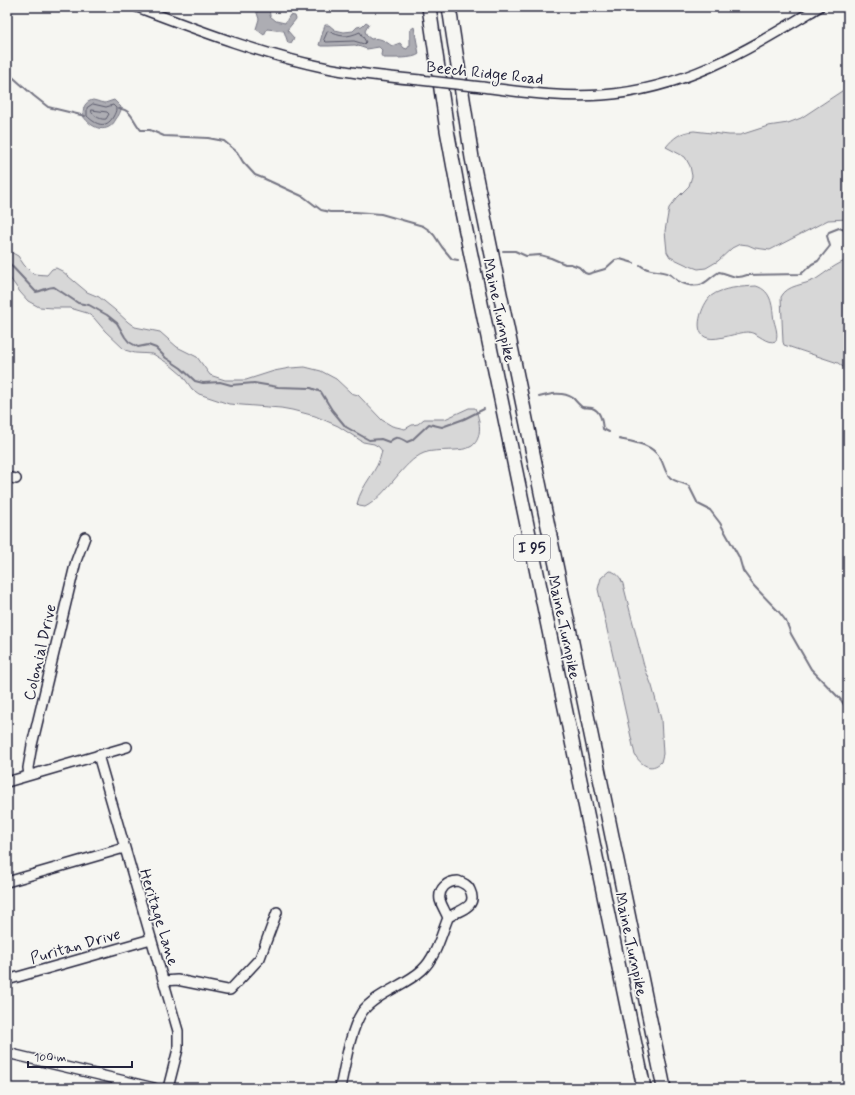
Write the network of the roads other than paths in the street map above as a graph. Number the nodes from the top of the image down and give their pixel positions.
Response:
1 (137, 7) edge
2 (429, 7) edge
3 (449, 7) edge
4 (819, 7) edge
5 (85, 537) dead end
6 (127, 747) dead end
7 (98, 755) junction
8 (29, 775) junction
9 (7, 782) edge
10 (124, 848) junction
11 (7, 882) edge
12 (278, 912) dead end
13 (448, 918) dead end
14 (150, 939) junction
15 (7, 980) edge
16 (164, 981) junction
17 (7, 1053) edge
18 (154, 1088) edge
19 (168, 1088) edge
20 (340, 1088) edge
21 (644, 1088) edge
22 (664, 1088) edge

1 - 4 street, Beech Ridge Road, bridge
2 - 21 highway, Maine Turnpike / I 95
3 - 22 highway, Maine Turnpike / I 95
5 - 8 street, Colonial Drive
6 - 7 street
7 - 8 street
7 - 10 street, Heritage Lane
8 - 9 street
10 - 11 street
10 - 14 street, Heritage Lane
12 - 16 street
13 - 20 street
14 - 15 street, Puritan Drive
14 - 16 street, Heritage Lane
16 - 19 street, Heritage Lane
17 - 18 street

